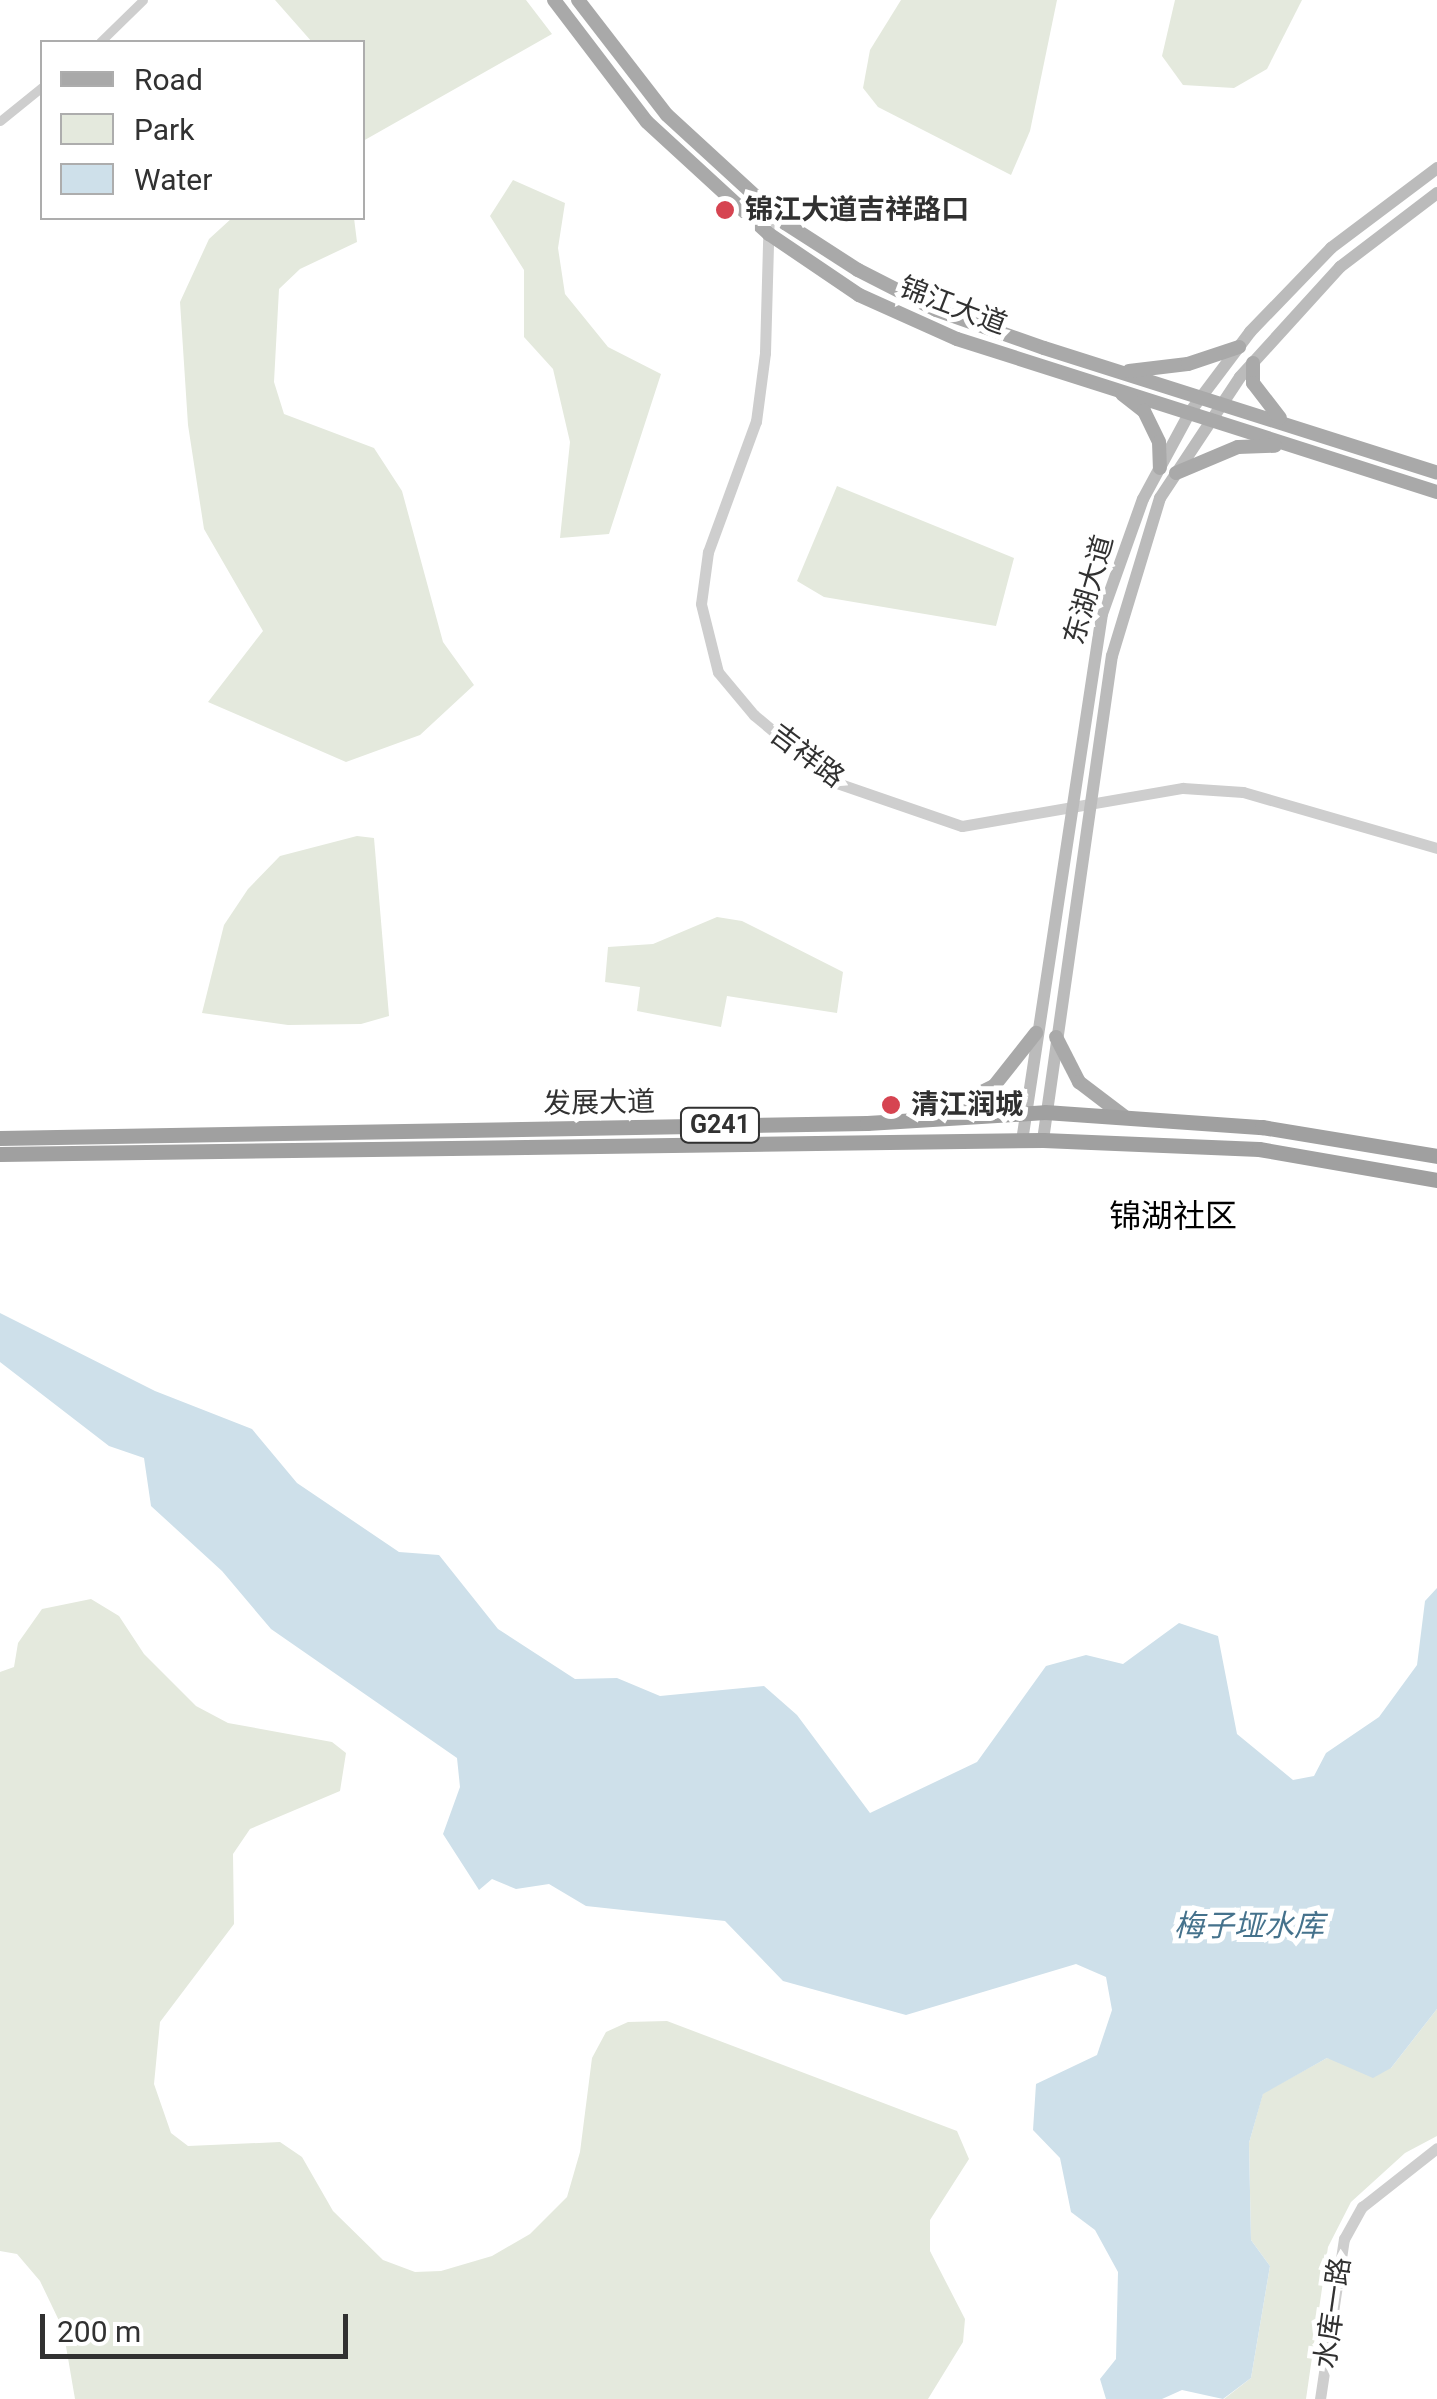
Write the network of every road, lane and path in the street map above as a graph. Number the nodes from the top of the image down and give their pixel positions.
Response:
1 (142, 0) edge
2 (554, 0) edge
3 (578, 0) edge
4 (102, 40) edge
5 (40, 90) edge
6 (0, 121) edge
7 (1437, 168) edge
8 (1437, 193) edge
9 (769, 208) junction
10 (769, 234) junction
11 (1239, 347) junction
12 (1253, 363) junction
13 (1121, 372) junction
14 (1113, 388) junction
15 (1202, 396) junction
16 (1223, 402) junction
17 (1190, 412) junction
18 (1211, 420) junction
19 (1288, 426) junction
20 (1285, 445) junction
21 (1160, 468) junction
22 (1176, 473) junction
23 (1437, 473) edge
24 (1437, 492) edge
25 (1090, 801) junction
26 (1070, 805) junction
27 (1437, 848) edge
28 (1036, 1033) junction
29 (1056, 1037) junction
30 (1045, 1112) junction
31 (1024, 1114) junction
32 (1126, 1117) junction
33 (923, 1120) junction
34 (0, 1138) edge
35 (1022, 1140) junction
36 (1044, 1140) junction
37 (0, 1154) edge
38 (1437, 1156) edge
39 (1437, 1180) edge
40 (1437, 2148) edge
41 (1320, 2399) edge

1 - 4 street
2 - 10 main road, 锦江大道
3 - 9 main road, 锦江大道
5 - 6 street
7 - 11 main road, 东湖大道
8 - 12 main road, 东湖大道
9 - 10 street, 吉祥路
9 - 13 main road, 锦江大道
10 - 14 main road, 锦江大道
10 - 26 street, 吉祥路
11 - 13 main road
11 - 15 main road, 东湖大道
12 - 16 main road, 东湖大道
12 - 19 main road
13 - 15 main road, 锦江大道
14 - 17 main road, 锦江大道
14 - 21 main road
15 - 16 main road, 锦江大道
15 - 17 main road, 东湖大道
16 - 18 main road, 东湖大道
16 - 19 main road, 锦江大道
17 - 18 main road, 锦江大道
17 - 21 main road, 东湖大道
18 - 20 main road, 锦江大道
18 - 22 main road, 东湖大道
19 - 23 main road, 锦江大道
20 - 22 main road
20 - 24 main road, 锦江大道
21 - 26 main road, 东湖大道
22 - 25 main road, 东湖大道
25 - 26 street, 吉祥路
25 - 27 street, 吉祥路
25 - 29 main road, 东湖大道
26 - 28 main road, 东湖大道
28 - 31 main road, 东湖大道
28 - 33 main road
29 - 30 main road, 东湖大道
29 - 32 main road
30 - 31 highway, 发展大道 / G241
30 - 32 highway, 发展大道 / G241
30 - 36 main road, 东湖大道
31 - 33 highway, 发展大道 / G241
31 - 35 main road, 东湖大道
32 - 38 highway, 发展大道 / G241
33 - 34 highway, 发展大道 / G241
35 - 36 highway, 发展大道 / G241
35 - 37 highway, 发展大道 / G241
36 - 39 highway, 发展大道 / G241
40 - 41 street, 水库一路

